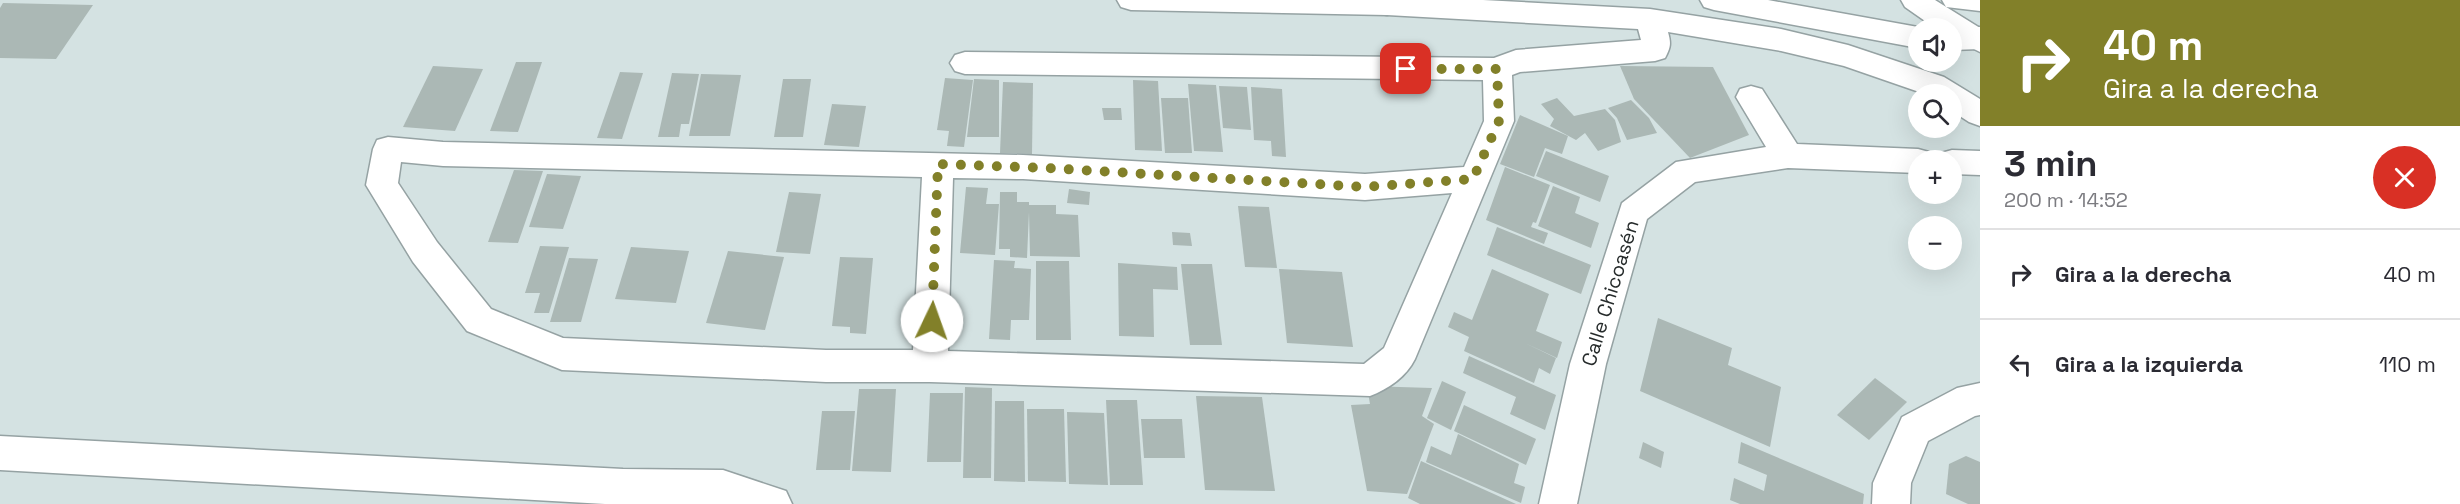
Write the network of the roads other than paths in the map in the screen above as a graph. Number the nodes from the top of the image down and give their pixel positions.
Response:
1 (1131, 0) edge
2 (1356, 0) edge
3 (1714, 0) edge
4 (1915, 0) edge
5 (1956, 0) edge
6 (1980, 1) edge
7 (1387, 5) junction
8 (1650, 19) junction
9 (1908, 36) edge
10 (1972, 40) edge
11 (965, 63) dead end
12 (1497, 69) junction
13 (1930, 84) edge
14 (1750, 97) dead end
15 (1962, 103) edge
16 (1980, 114) edge
17 (1788, 156) junction
18 (1908, 161) edge
19 (1962, 162) edge
20 (1980, 163) edge
21 (938, 164) junction
22 (1473, 179) junction
23 (930, 366) junction
24 (1980, 399) edge
25 (0, 453) edge
26 (609, 496) edge
27 (772, 504) edge
28 (1558, 504) edge
29 (1891, 504) edge

1 - 7 street
2 - 7 street
3 - 9 street
4 - 10 street
5 - 6 street
7 - 8 street
8 - 12 street
8 - 13 street
11 - 12 street
12 - 22 street
14 - 17 street
15 - 16 street
17 - 18 street, Calle Chicoasén
17 - 28 street, Calle Chicoasén
19 - 20 street
21 - 22 street
21 - 23 street
21 - 23 street
22 - 23 street
24 - 29 street
25 - 26 street
26 - 27 street

